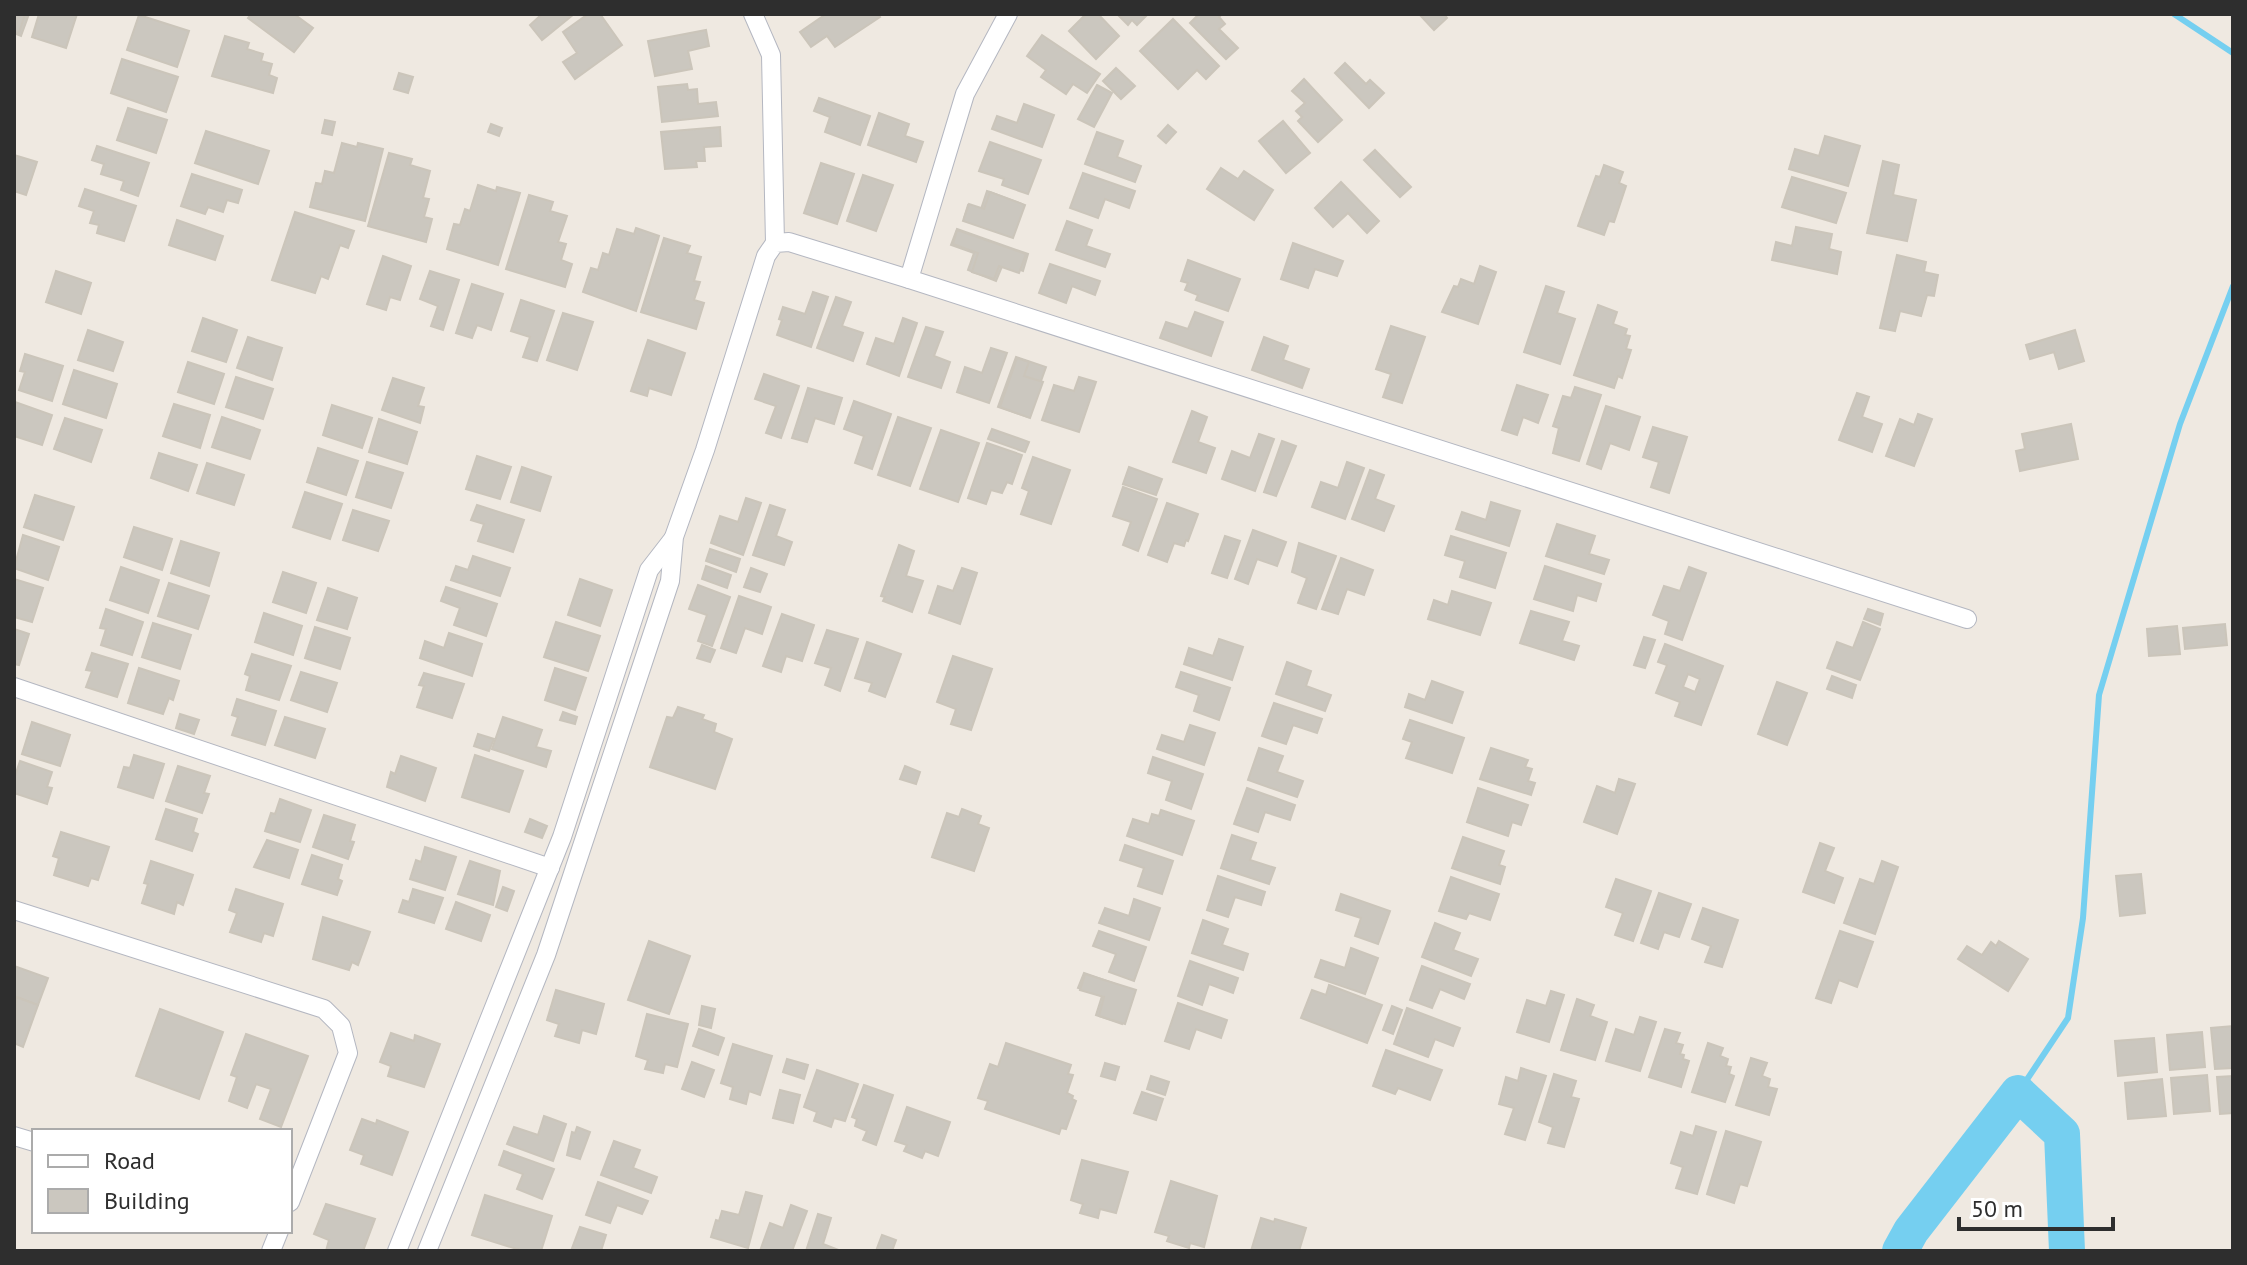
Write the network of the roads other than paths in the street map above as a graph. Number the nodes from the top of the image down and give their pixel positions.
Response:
1 (753, 14) edge
2 (1008, 14) edge
3 (775, 243) junction
4 (909, 279) junction
5 (674, 537) junction
6 (1967, 619) dead end
7 (14, 687) edge
8 (550, 868) junction
9 (14, 910) edge
10 (292, 1197) edge
11 (397, 1251) edge
12 (427, 1251) edge

1 - 3 street
2 - 4 street
3 - 4 street
3 - 5 street
4 - 6 street
5 - 8 street
5 - 12 street
7 - 8 street
8 - 11 street
9 - 10 street

